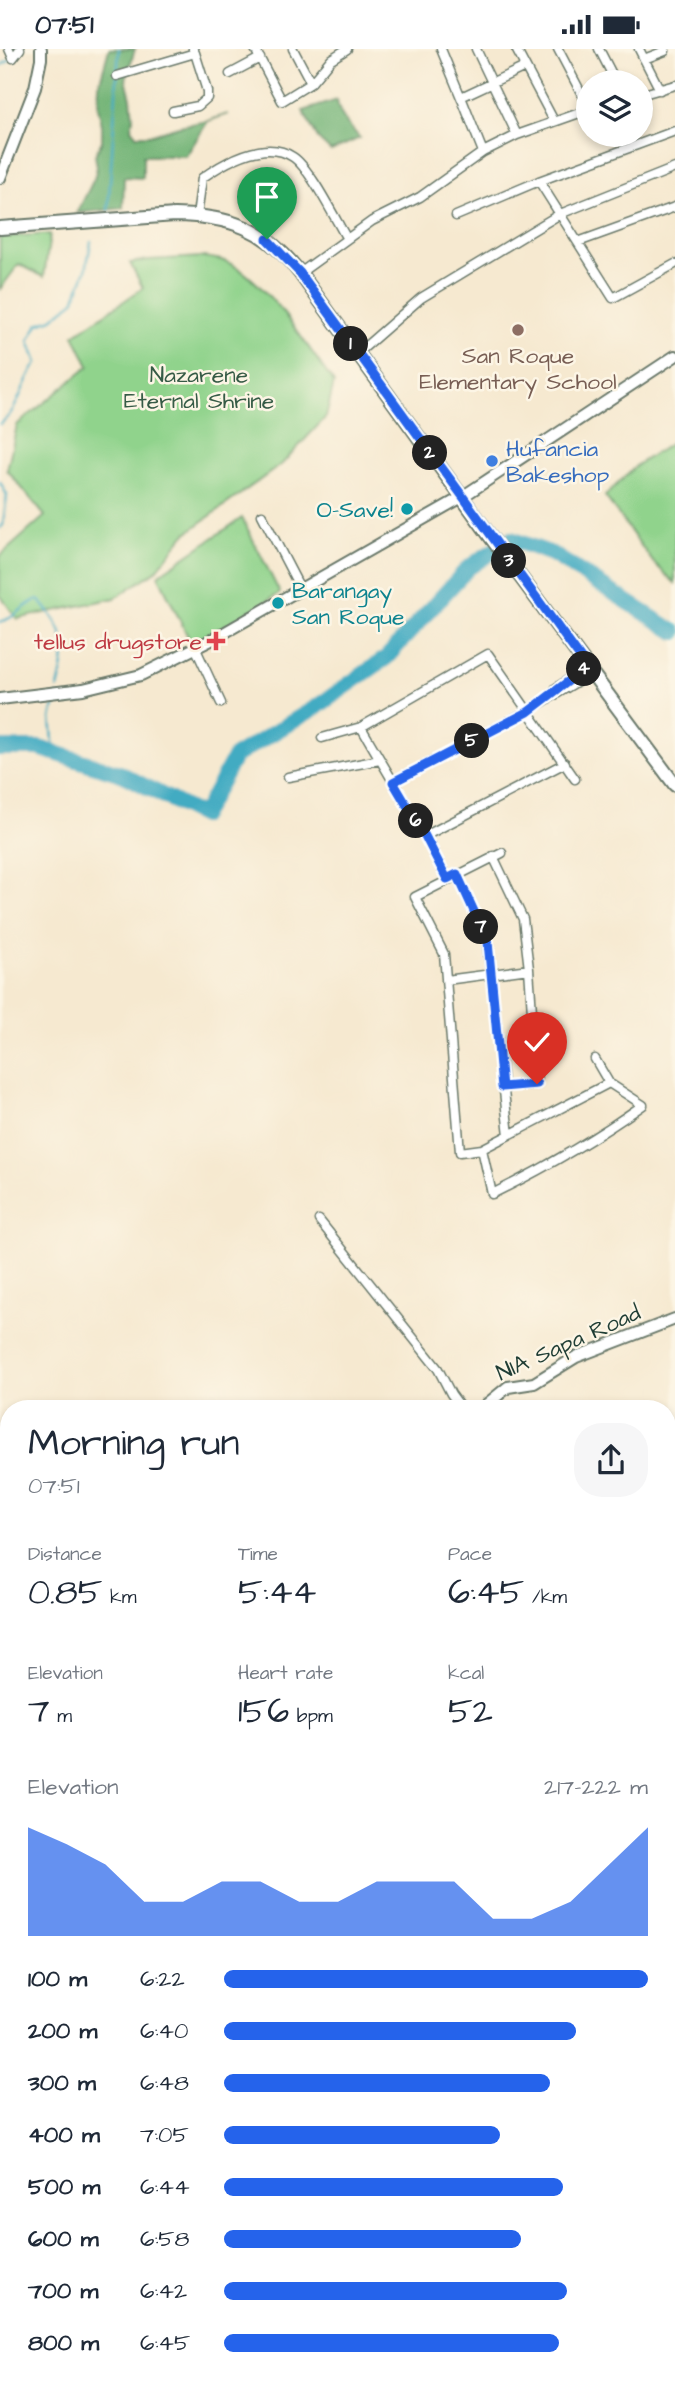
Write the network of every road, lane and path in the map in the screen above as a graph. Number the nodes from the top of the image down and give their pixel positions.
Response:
1 (9, 49) edge
2 (20, 49) edge
3 (41, 49) edge
4 (255, 49) edge
5 (293, 49) edge
6 (326, 49) edge
7 (347, 49) edge
8 (441, 49) edge
9 (476, 49) edge
10 (516, 49) edge
11 (558, 49) edge
12 (598, 49) edge
13 (639, 49) edge
14 (194, 51) edge
15 (665, 51) dead end
16 (260, 58) junction
17 (331, 59) junction
18 (644, 59) junction
19 (525, 67) junction
20 (609, 70) edge
21 (230, 74) dead end
22 (117, 76) dead end
23 (311, 83) junction
24 (492, 83) junction
25 (576, 84) edge
26 (675, 85) edge
27 (660, 90) junction
28 (653, 92) edge
29 (463, 102) junction
30 (173, 111) dead end
31 (576, 113) edge
32 (554, 121) junction
33 (675, 131) edge
34 (517, 135) junction
35 (482, 152) junction
36 (675, 168) edge
37 (0, 178) edge
38 (539, 181) junction
39 (675, 207) edge
40 (560, 214) junction
41 (197, 216) junction
42 (456, 216) dead end
43 (0, 228) edge
44 (347, 239) junction
45 (578, 242) junction
46 (675, 264) edge
47 (300, 273) junction
48 (358, 353) junction
49 (675, 356) edge
50 (463, 498) junction
51 (262, 515) dead end
52 (301, 590) junction
53 (195, 647) junction
54 (585, 672) junction
55 (0, 699) edge
56 (221, 703) dead end
57 (528, 712) junction
58 (361, 727) junction
59 (322, 738) dead end
60 (380, 761) junction
61 (565, 762) junction
62 (288, 777) dead end
63 (575, 779) dead end
64 (393, 782) junction
65 (675, 785) edge
66 (425, 836) junction
67 (502, 853) dead end
68 (493, 856) junction
69 (457, 874) junction
70 (447, 879) junction
71 (529, 969) junction
72 (491, 975) junction
73 (446, 980) junction
74 (595, 1059) dead end
75 (609, 1083) junction
76 (502, 1087) junction
77 (509, 1135) junction
78 (482, 1149) junction
79 (319, 1220) dead end
80 (675, 1319) edge
81 (455, 1400) edge
82 (492, 1400) edge

1 - 2 street
3 - 37 main road
4 - 16 street
5 - 23 street
6 - 17 street
7 - 17 street
8 - 29 street
9 - 24 street
10 - 19 street
11 - 25 street
12 - 20 street
13 - 18 street
14 - 22 street
14 - 30 street
15 - 18 street
16 - 21 street
16 - 23 street
17 - 23 street
18 - 27 street
19 - 24 street
19 - 32 street
24 - 29 street
24 - 34 street
26 - 27 street
27 - 28 street
29 - 35 street
31 - 32 street
32 - 34 street
33 - 38 street
34 - 35 street
35 - 44 street
36 - 40 street
38 - 40 street
38 - 42 street
39 - 45 street
40 - 45 street
40 - 48 street
41 - 43 main road
41 - 44 street
41 - 47 main road
44 - 47 street
45 - 46 street
47 - 48 main road
48 - 50 main road
49 - 50 main road
50 - 52 main road
50 - 54 main road
51 - 52 street
52 - 53 main road
53 - 55 main road
53 - 56 street
54 - 57 street
54 - 65 main road
57 - 58 street
57 - 61 street
57 - 64 street
58 - 59 street
58 - 60 street
60 - 62 street
60 - 64 street
61 - 63 street
61 - 66 street
64 - 66 street
66 - 70 street
67 - 68 street
68 - 69 street
68 - 71 street
69 - 70 street
69 - 72 street
70 - 73 street
71 - 72 street
71 - 76 street
72 - 73 street
72 - 76 street
73 - 78 street
74 - 75 street
75 - 77 street
75 - 78 street
76 - 77 street
77 - 78 street
79 - 81 street
80 - 82 main road, NIA Sapa Road

